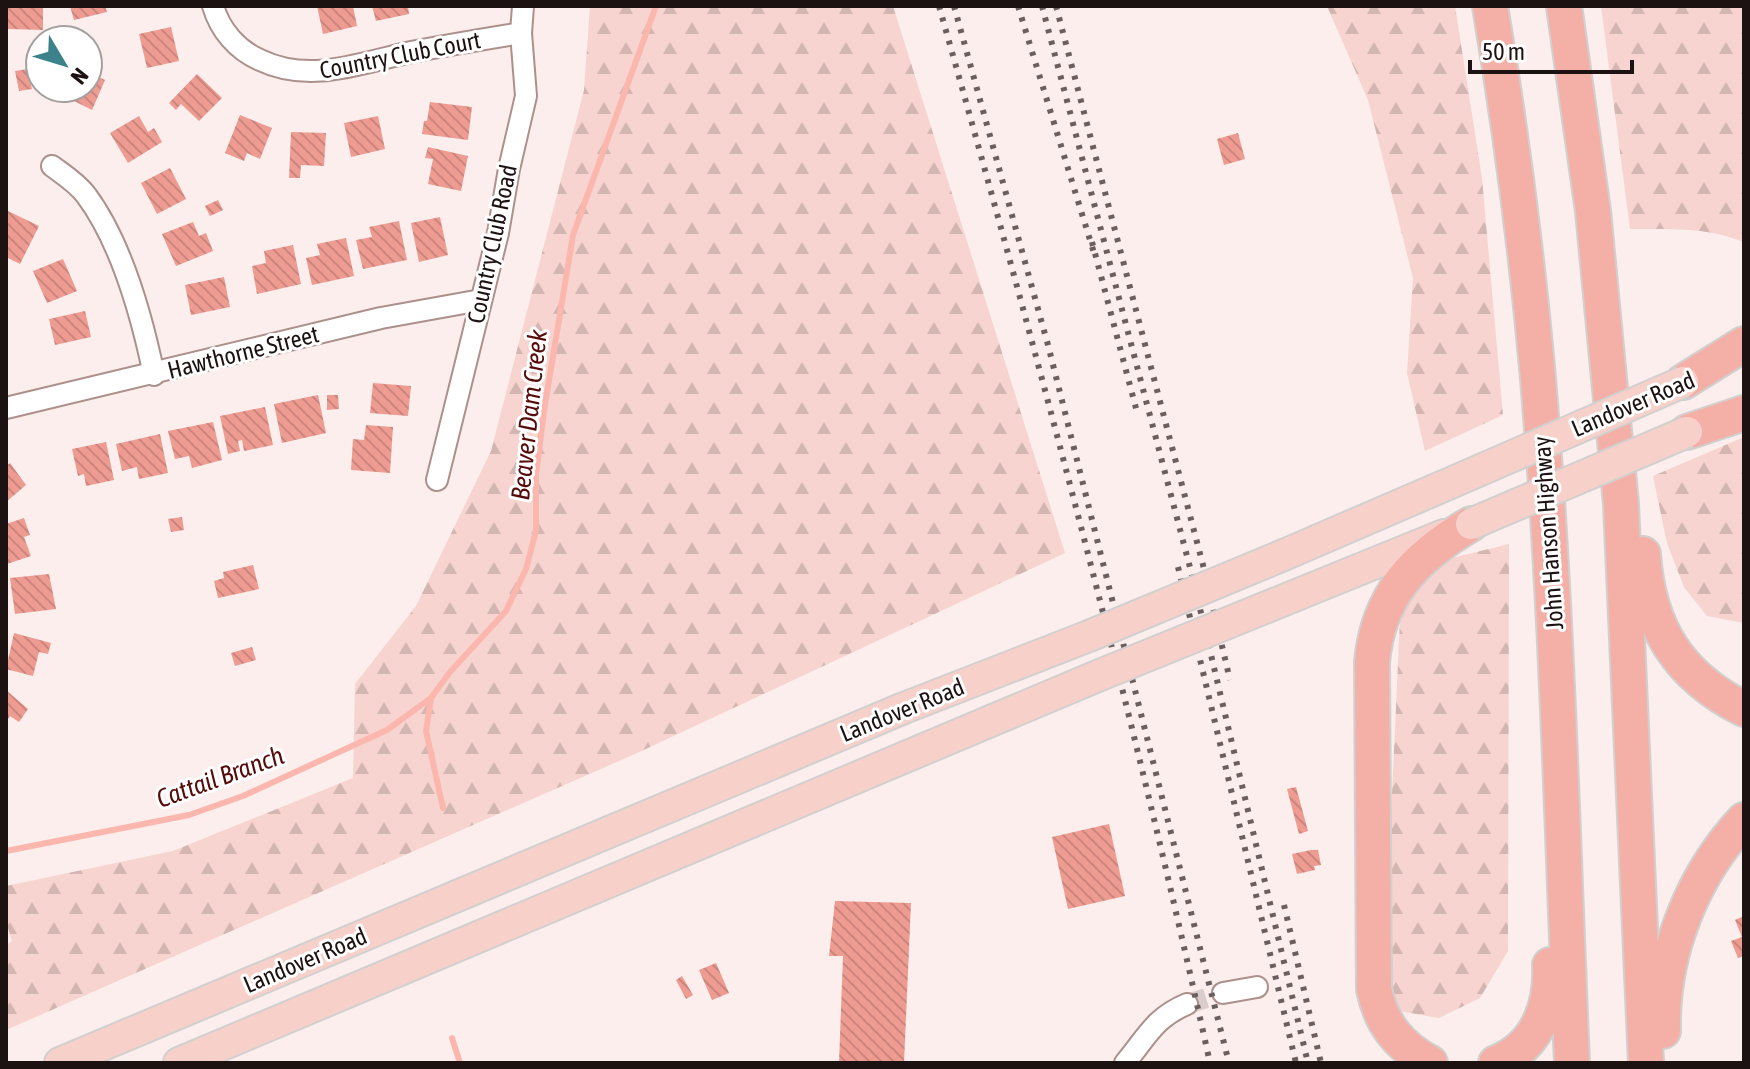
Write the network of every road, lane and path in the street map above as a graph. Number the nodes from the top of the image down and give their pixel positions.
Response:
1 (213, 6) edge
2 (523, 6) edge
3 (1490, 6) edge
4 (1564, 6) edge
5 (521, 33) junction
6 (52, 166) dead end
7 (481, 300) junction
8 (1744, 344) edge
9 (1744, 357) edge
10 (154, 375) junction
11 (1683, 382) junction
12 (1611, 385) junction
13 (1744, 403) edge
14 (6, 408) edge
15 (1744, 413) edge
16 (1687, 432) junction
17 (437, 480) dead end
18 (1471, 524) junction
19 (1552, 598) junction
20 (1744, 709) edge
21 (1744, 820) edge
22 (1257, 987) dead end
23 (1223, 993) tunnel mouth
24 (1187, 1004) tunnel mouth
25 (60, 1063) edge
26 (179, 1063) edge
27 (1125, 1063) edge
28 (1430, 1063) edge
29 (1496, 1063) edge
30 (1572, 1063) edge
31 (1646, 1063) edge
32 (1664, 1063) edge

1 - 5 street, Country Club Court
2 - 5 street, Country Club Road
3 - 19 highway, John Hanson Highway
4 - 12 highway
5 - 7 street, Country Club Road
6 - 10 street
7 - 10 street, Hawthorne Street
7 - 17 street, Country Club Road
8 - 11 highway
9 - 11 main road, Landover Road
10 - 14 street, Hawthorne Street
11 - 25 main road, Landover Road, bridge
12 - 20 highway
12 - 31 highway
13 - 16 main road, Landover Road
15 - 16 highway
16 - 18 main road, Landover Road, bridge
18 - 26 main road, Landover Road, bridge
18 - 28 highway
19 - 29 highway
19 - 30 highway, John Hanson Highway
21 - 32 highway
22 - 23 street
24 - 27 street

